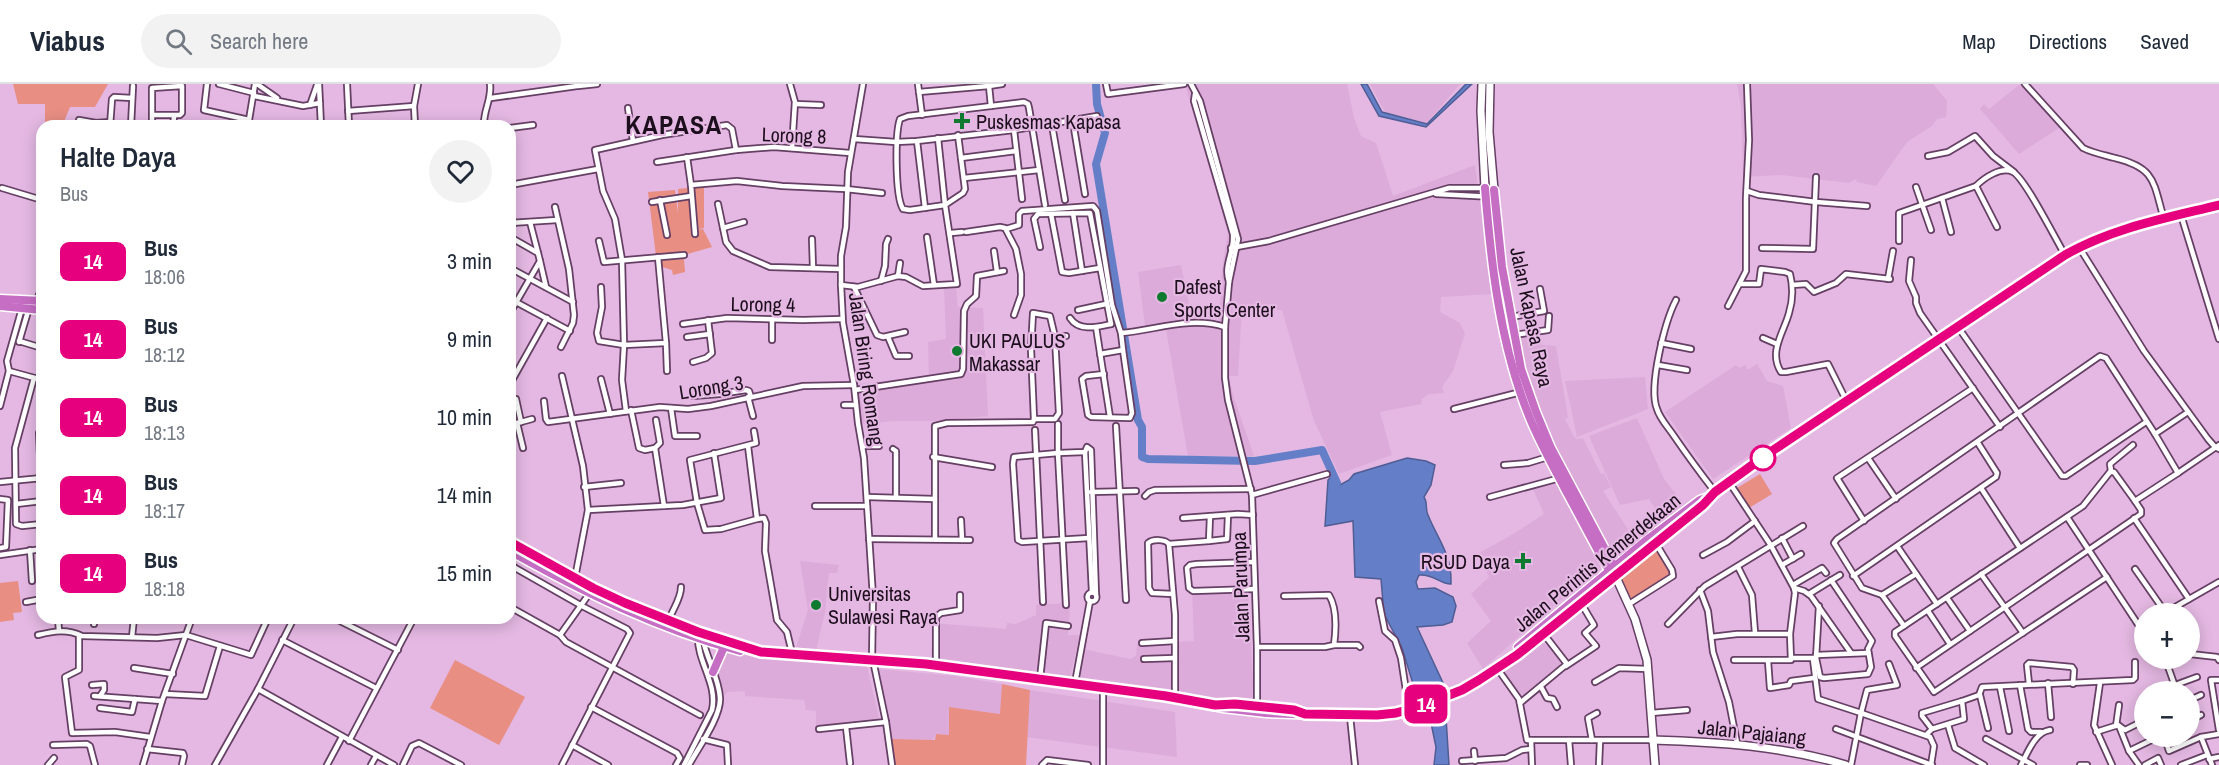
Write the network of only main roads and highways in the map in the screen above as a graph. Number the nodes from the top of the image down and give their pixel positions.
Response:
1 (1482, 84) edge
2 (1490, 84) edge
3 (1490, 193) junction
4 (2217, 203) edge
5 (0, 298) edge
6 (1503, 298) junction
7 (36, 300) edge
8 (0, 306) edge
9 (36, 309) edge
10 (1512, 347) junction
11 (1532, 413) junction
12 (1713, 494) junction
13 (1578, 505) junction
14 (516, 545) edge
15 (516, 554) edge
16 (1614, 573) junction
17 (591, 591) junction
18 (1558, 616) junction
19 (700, 636) junction
20 (724, 647) junction
21 (1508, 660) junction
22 (873, 662) junction
23 (713, 672) road end
24 (1042, 680) junction
25 (1215, 705) junction
26 (1305, 714) junction
27 (1652, 740) junction
28 (1818, 761) edge
29 (1655, 765) edge
30 (1846, 765) edge

1 - 3 main road
2 - 3 main road, Jalan Kapasa Raya
3 - 6 highway, Jalan Kapasa Raya
4 - 12 highway, Jalan Perintis Kemerdekaan
5 - 7 highway
6 - 10 highway, Jalan Kapasa Raya
6 - 10 highway, Jalan Kapasa Raya
8 - 9 highway
10 - 11 highway, Jalan Kapasa Raya
10 - 11 highway, Jalan Kapasa Raya
11 - 13 highway, Jalan Kapasa Raya
11 - 13 highway, Jalan Kapasa Raya
12 - 16 highway, Jalan Perintis Kemerdekaan
12 - 16 highway, Jalan Perintis Kemerdekaan
13 - 16 highway, Jalan Kapasa Raya
14 - 17 highway, Jalan Perintis Kemerdekaan
15 - 17 highway, Jalan Perintis Kemerdekaan
16 - 18 highway, Jalan Perintis Kemerdekaan
16 - 18 highway, Jalan Perintis Kemerdekaan
16 - 27 main road
17 - 19 highway, Jalan Perintis Kemerdekaan
17 - 19 highway, Jalan Perintis Kemerdekaan
18 - 21 highway, Jalan Perintis Kemerdekaan
18 - 21 highway, Jalan Perintis Kemerdekaan
19 - 20 highway, Jalan Perintis Kemerdekaan
19 - 22 highway, Jalan Perintis Kemerdekaan
20 - 22 highway, Jalan Perintis Kemerdekaan
20 - 23 highway
21 - 26 highway, Jalan Perintis Kemerdekaan
22 - 24 highway, Jalan Perintis Kemerdekaan
22 - 24 highway, Jalan Perintis Kemerdekaan
24 - 25 highway, Jalan Perintis Kemerdekaan
25 - 26 highway, Jalan Perintis Kemerdekaan
25 - 26 highway, Jalan Perintis Kemerdekaan
27 - 28 main road, Jalan Pajaiang
27 - 29 main road
28 - 30 main road, Jalan Pajaiang

